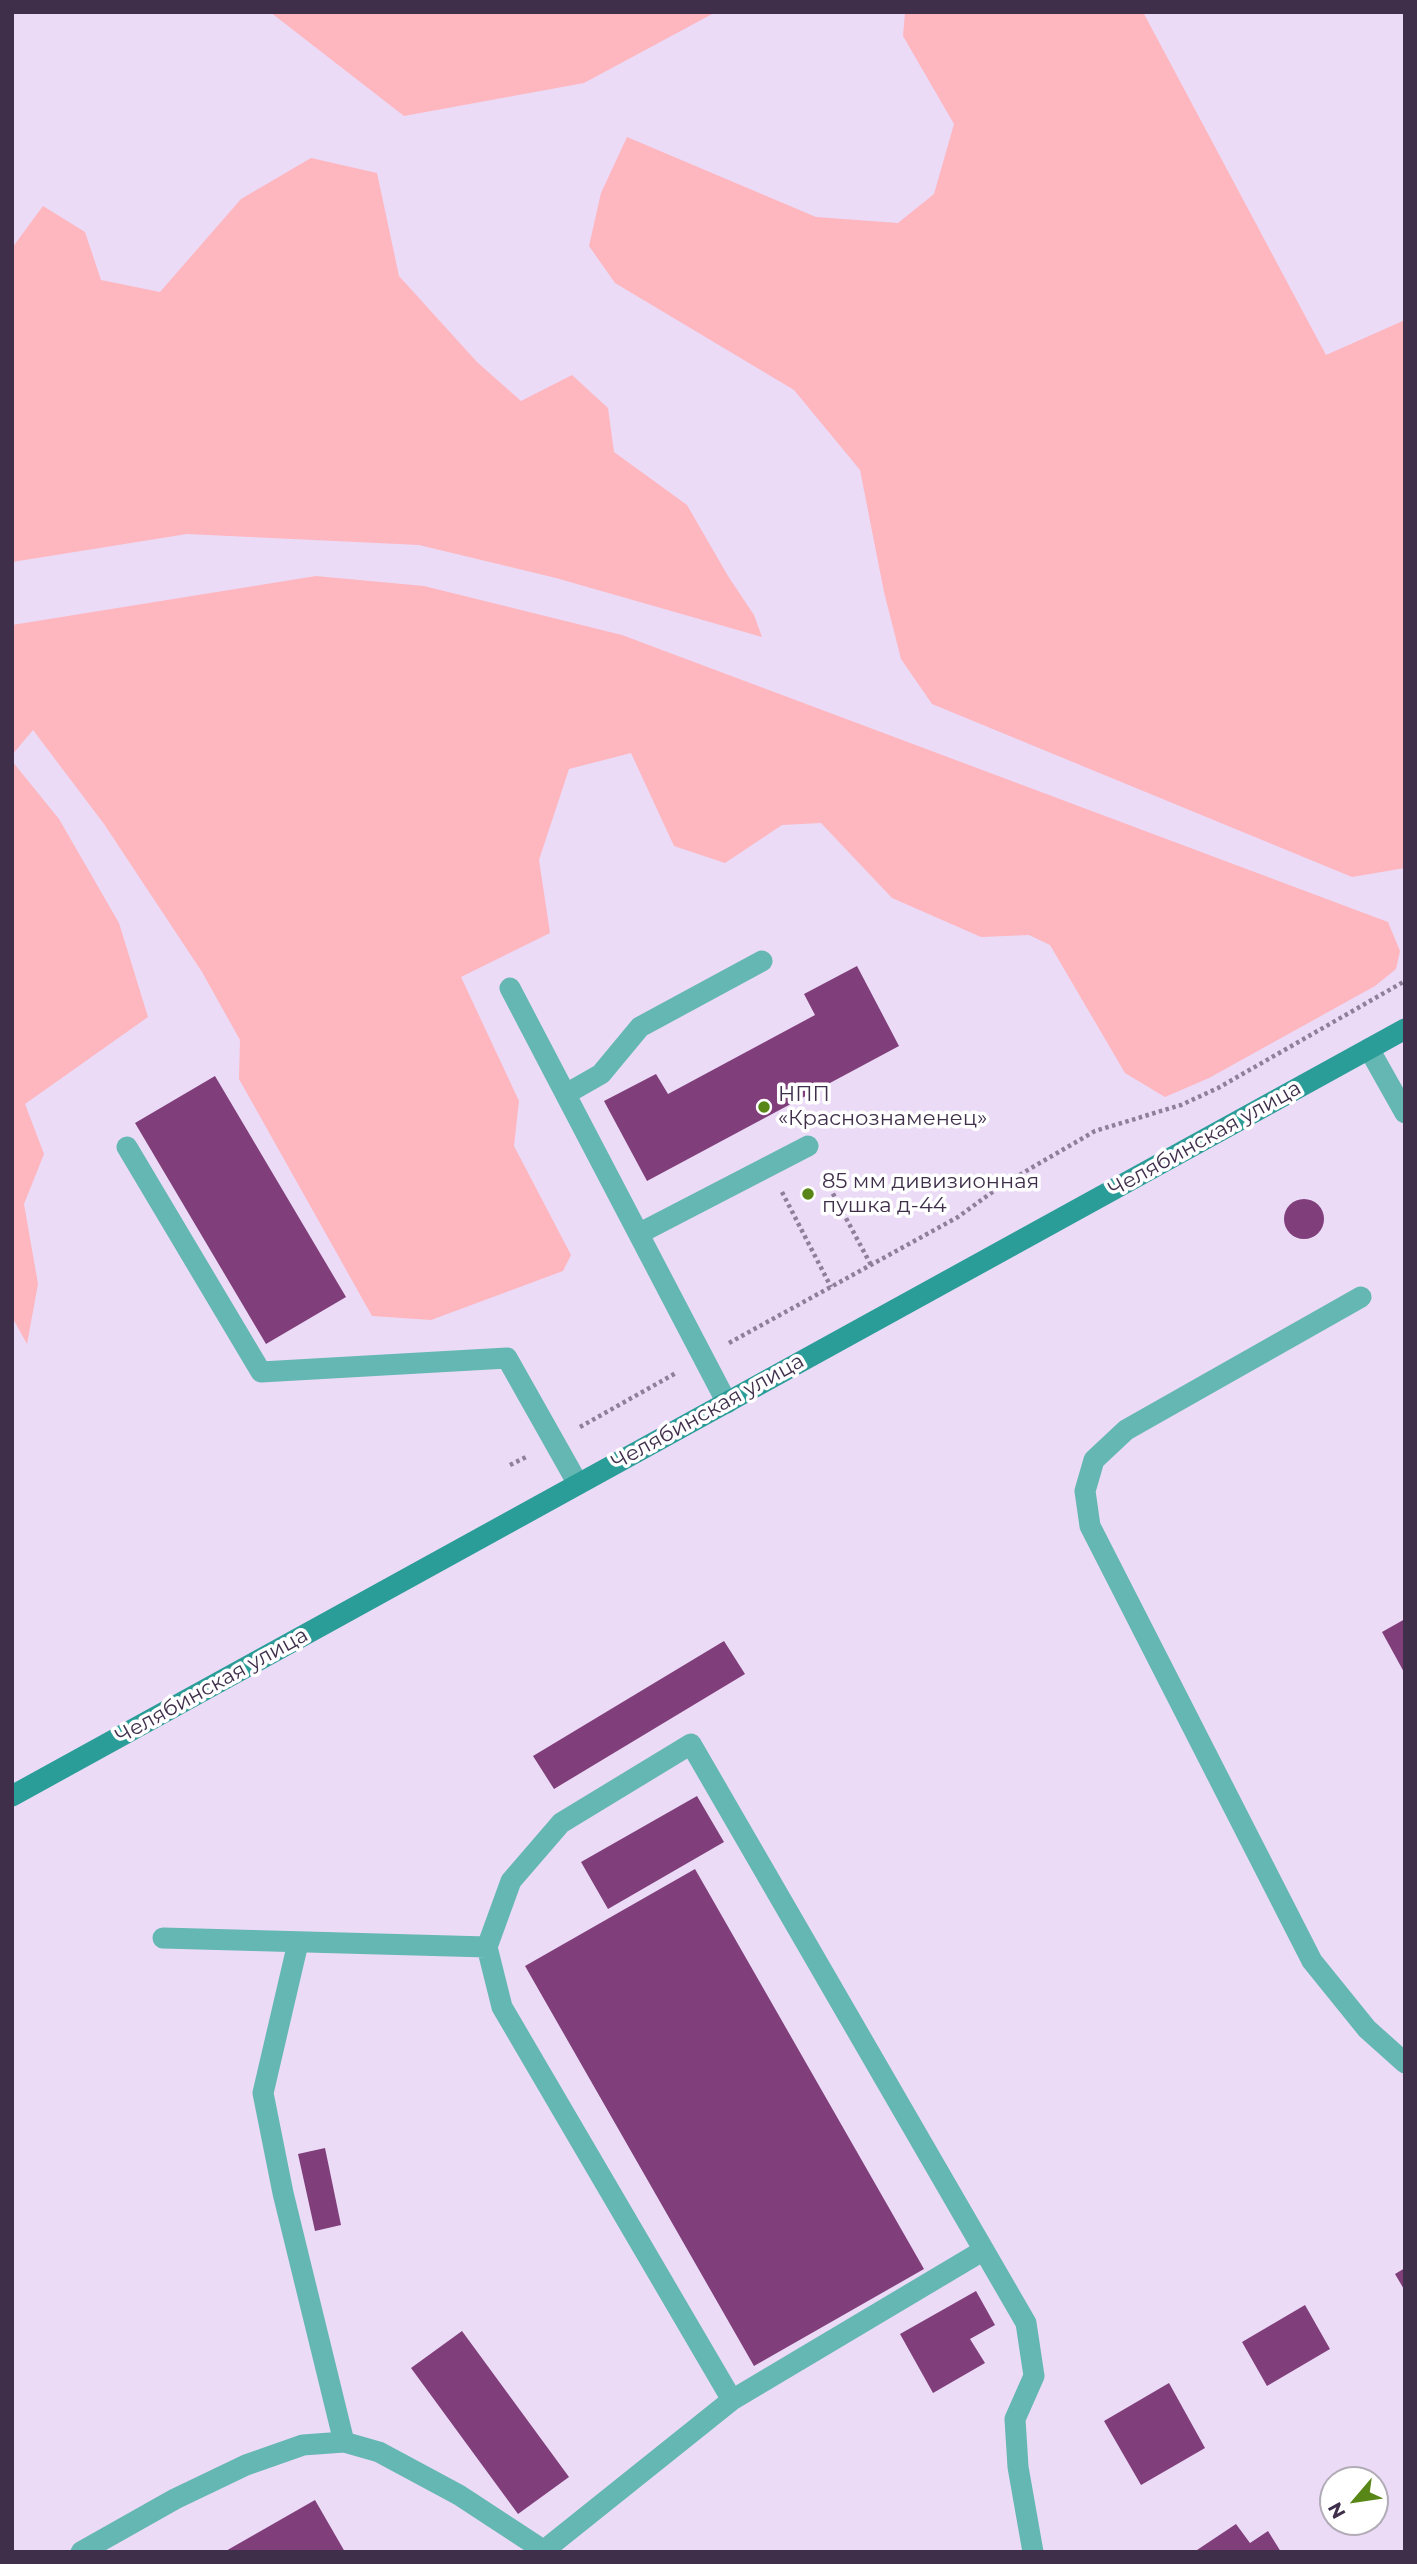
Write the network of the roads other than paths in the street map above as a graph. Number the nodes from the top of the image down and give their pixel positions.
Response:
1 (762, 961) dead end
2 (510, 988) dead end
3 (1405, 1029) edge
4 (1368, 1049) junction
5 (566, 1094) junction
6 (1405, 1113) edge
7 (808, 1146) road end
8 (127, 1147) dead end
9 (640, 1233) junction
10 (1361, 1297) dead end
11 (727, 1403) junction
12 (578, 1484) junction
13 (12, 1796) edge
14 (163, 1938) dead end
15 (298, 1943) junction
16 (487, 1947) junction
17 (1405, 2063) edge
18 (984, 2250) junction
19 (732, 2400) junction
20 (344, 2442) junction
21 (544, 2551) edge
22 (81, 2552) edge
23 (1033, 2552) edge

1 - 5 street
2 - 5 street
3 - 4 street, Челябинская улица
4 - 6 street
4 - 11 street, Челябинская улица
5 - 9 street
7 - 9 street
8 - 12 street
9 - 11 street
10 - 17 street
11 - 12 street, Челябинская улица
12 - 13 street, Челябинская улица
14 - 15 street
15 - 16 street
15 - 20 street
16 - 18 street
16 - 19 street
18 - 19 street
18 - 23 street
19 - 21 street
20 - 21 street
20 - 22 street

